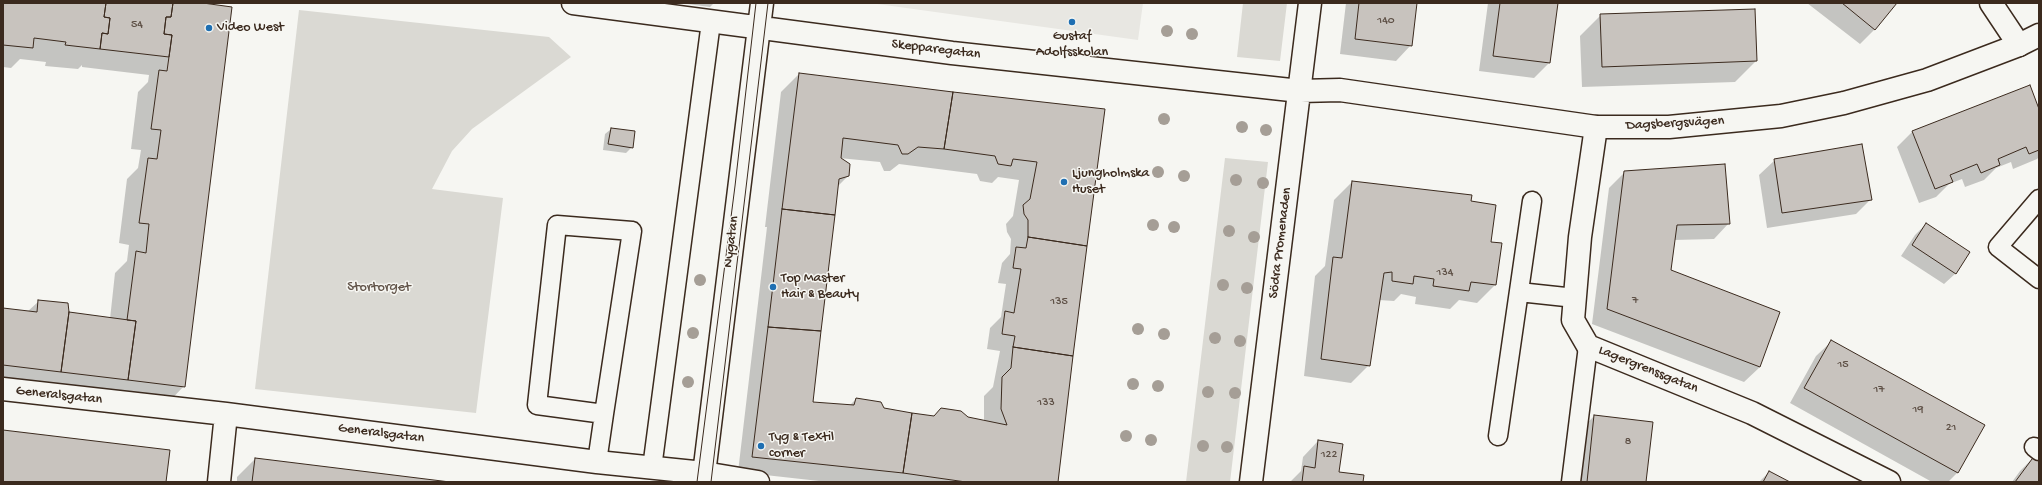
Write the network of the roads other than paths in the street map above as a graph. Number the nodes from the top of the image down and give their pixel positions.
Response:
1 (573, 3) edge
2 (762, 3) edge
3 (1310, 3) edge
4 (1991, 3) edge
5 (710, 22) junction
6 (759, 28) junction
7 (2039, 35) edge
8 (2019, 45) junction
9 (1300, 91) junction
10 (1596, 127) junction
11 (2039, 199) edge
12 (1532, 201) dead end
13 (2039, 279) edge
14 (1519, 292) junction
15 (1574, 298) junction
16 (1588, 346) junction
17 (3, 389) edge
18 (226, 414) junction
19 (604, 414) junction
20 (1498, 436) dead end
21 (597, 462) junction
22 (652, 468) junction
23 (704, 478) edge
24 (219, 482) edge
25 (758, 482) edge
26 (1252, 482) edge
27 (1571, 482) edge
28 (1889, 482) edge

1 - 5 street, Skepparegatan
2 - 6 street, Nygatan
3 - 9 street, Södra Promenaden
4 - 8 street
5 - 6 street, Skepparegatan
5 - 22 lane
6 - 9 street, Skepparegatan
6 - 23 street, Nygatan
7 - 8 street, Dagsbergsvägen
8 - 10 street, Dagsbergsvägen
9 - 10 street, Dagsbergsvägen
9 - 26 street, Södra Promenaden
10 - 15 street, Lagergrenssgatan
11 - 13 lane
12 - 14 lane
14 - 15 lane
14 - 20 lane
15 - 16 street, Lagergrenssgatan
16 - 27 lane
16 - 28 street, Lagergrenssgatan
17 - 18 street, Generalsgatan
18 - 21 street, Generalsgatan
18 - 24 street
19 - 19 lane
19 - 21 lane
21 - 22 street, Generalsgatan
22 - 23 street, Generalsgatan
23 - 25 street, Generalsgatan

